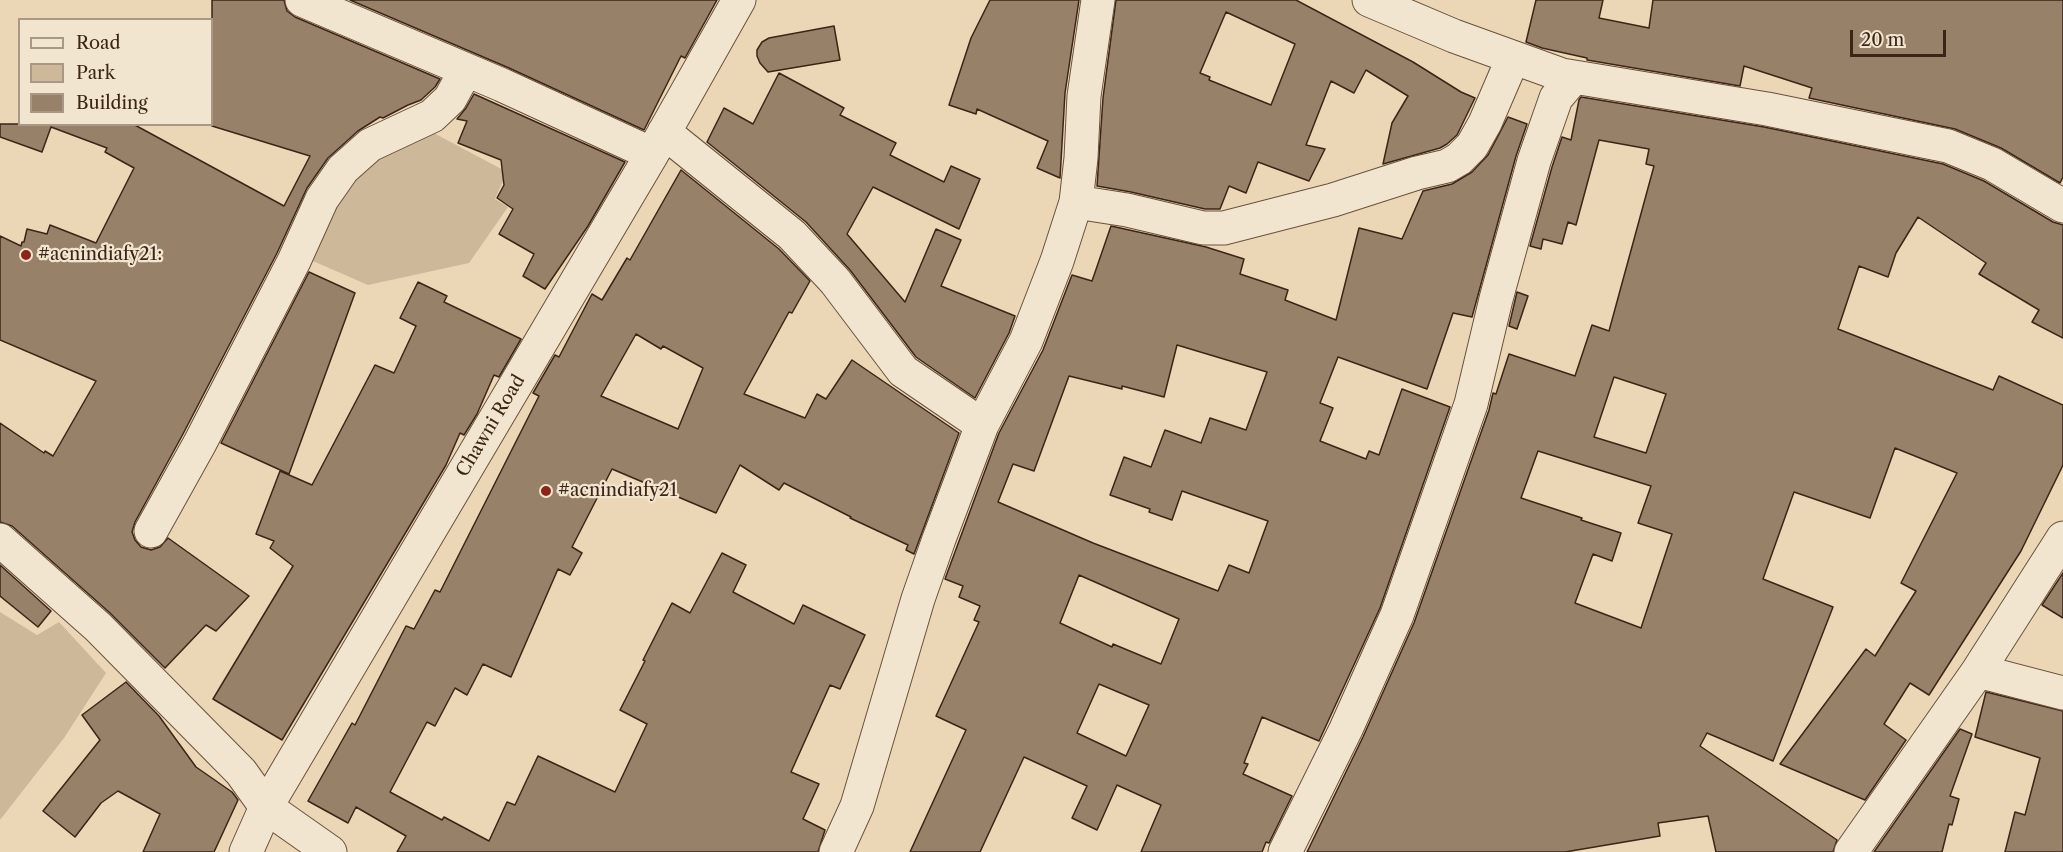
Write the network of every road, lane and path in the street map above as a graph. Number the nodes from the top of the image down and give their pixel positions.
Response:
1 (302, 0) edge
2 (738, 0) edge
3 (1098, 0) edge
4 (1369, 0) edge
5 (1513, 57) junction
6 (466, 70) junction
7 (1574, 77) junction
8 (658, 143) junction
9 (1076, 202) junction
10 (2063, 206) edge
11 (982, 425) junction
12 (151, 531) dead end
13 (2063, 538) edge
14 (0, 540) edge
15 (1978, 671) junction
16 (2063, 693) edge
17 (266, 807) junction
18 (246, 852) edge
19 (330, 852) edge
20 (836, 852) edge
21 (1285, 852) edge
22 (1851, 852) edge

1 - 6 street
2 - 8 street, Chawni Road
3 - 9 street
4 - 5 street
5 - 7 street
5 - 9 street
6 - 8 street
6 - 12 street
7 - 10 street
7 - 21 street
8 - 11 street
8 - 17 street, Chawni Road
9 - 11 street
11 - 20 street
13 - 15 street
14 - 17 street
15 - 16 street
15 - 22 street
17 - 18 street, Chawni Road
17 - 19 street

